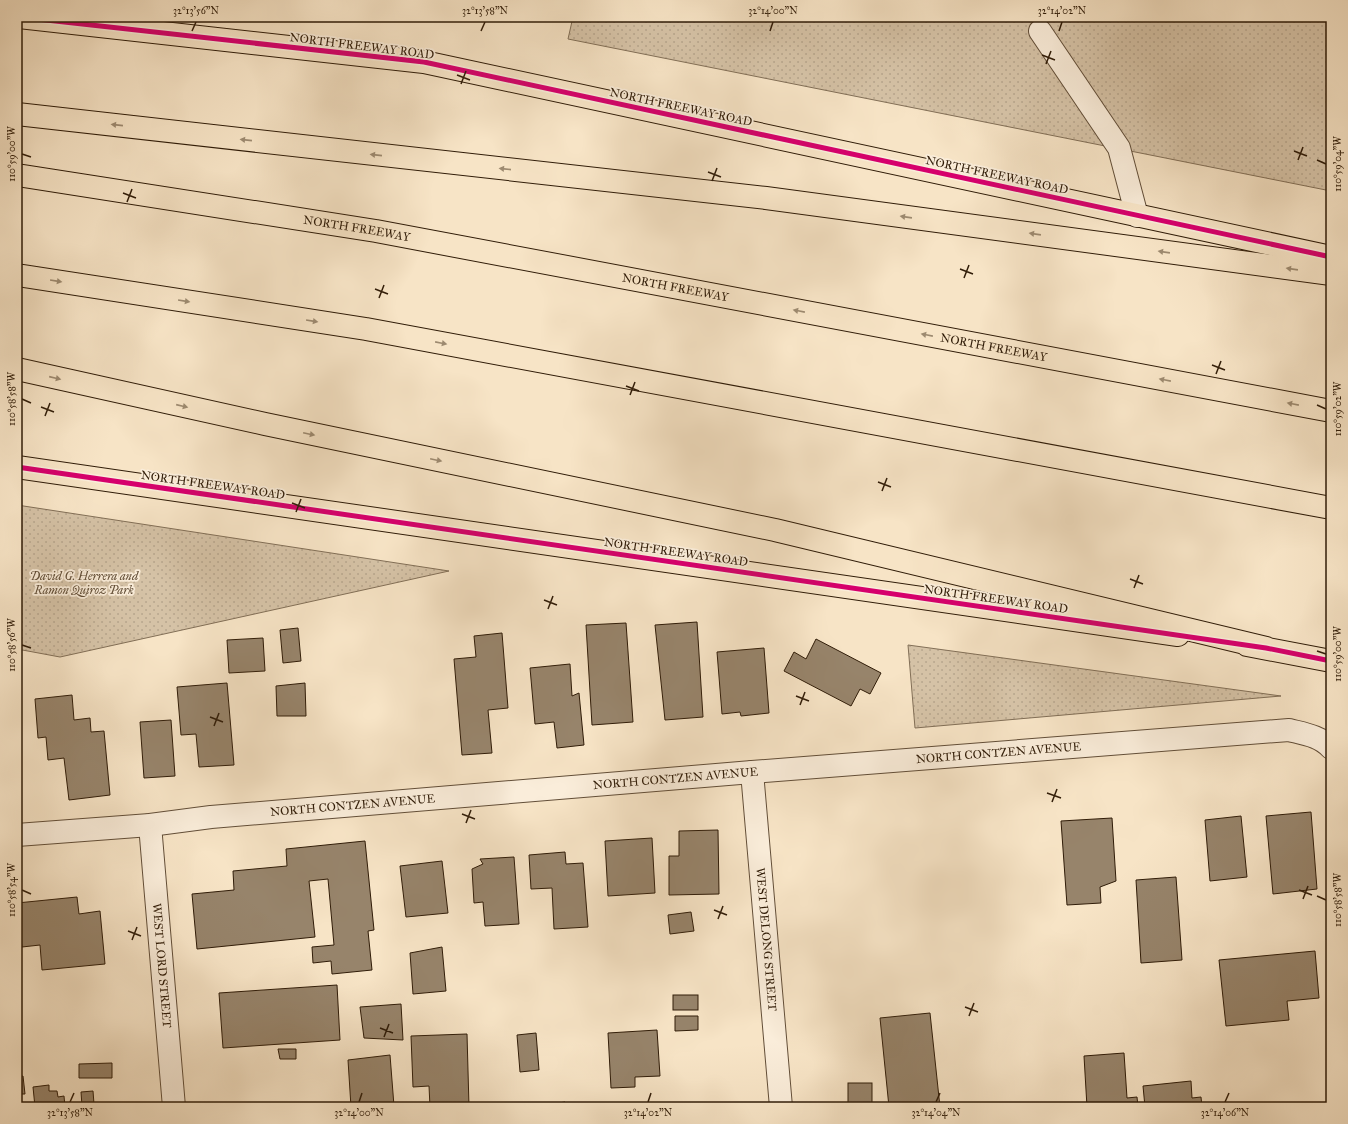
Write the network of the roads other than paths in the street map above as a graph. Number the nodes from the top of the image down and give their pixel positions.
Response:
1 (19, 17) edge
2 (1040, 31) dead end
3 (17, 114) edge
4 (17, 175) edge
5 (1136, 216) junction
6 (1331, 257) edge
7 (1331, 274) edge
8 (17, 275) edge
9 (17, 369) edge
10 (1331, 411) edge
11 (17, 467) edge
12 (1331, 508) edge
13 (1266, 648) junction
14 (1331, 661) edge
15 (1331, 748) edge
16 (752, 772) junction
17 (150, 825) junction
18 (17, 835) edge
19 (174, 1107) edge
20 (781, 1107) edge

1 - 5 main road, NORTH FREEWAY ROAD
2 - 5 street
7 -> 3 main road
10 -> 4 main road, NORTH FREEWAY
5 - 6 main road, NORTH FREEWAY ROAD
8 -> 12 main road
9 -> 13 main road
11 - 13 main road, NORTH FREEWAY ROAD
13 - 14 main road, NORTH FREEWAY ROAD
15 - 16 street, NORTH CONTZEN AVENUE
16 - 17 street, NORTH CONTZEN AVENUE
16 - 20 street, WEST DELONG STREET
17 - 18 street, NORTH CONTZEN AVENUE
17 - 19 street, WEST LORD STREET

